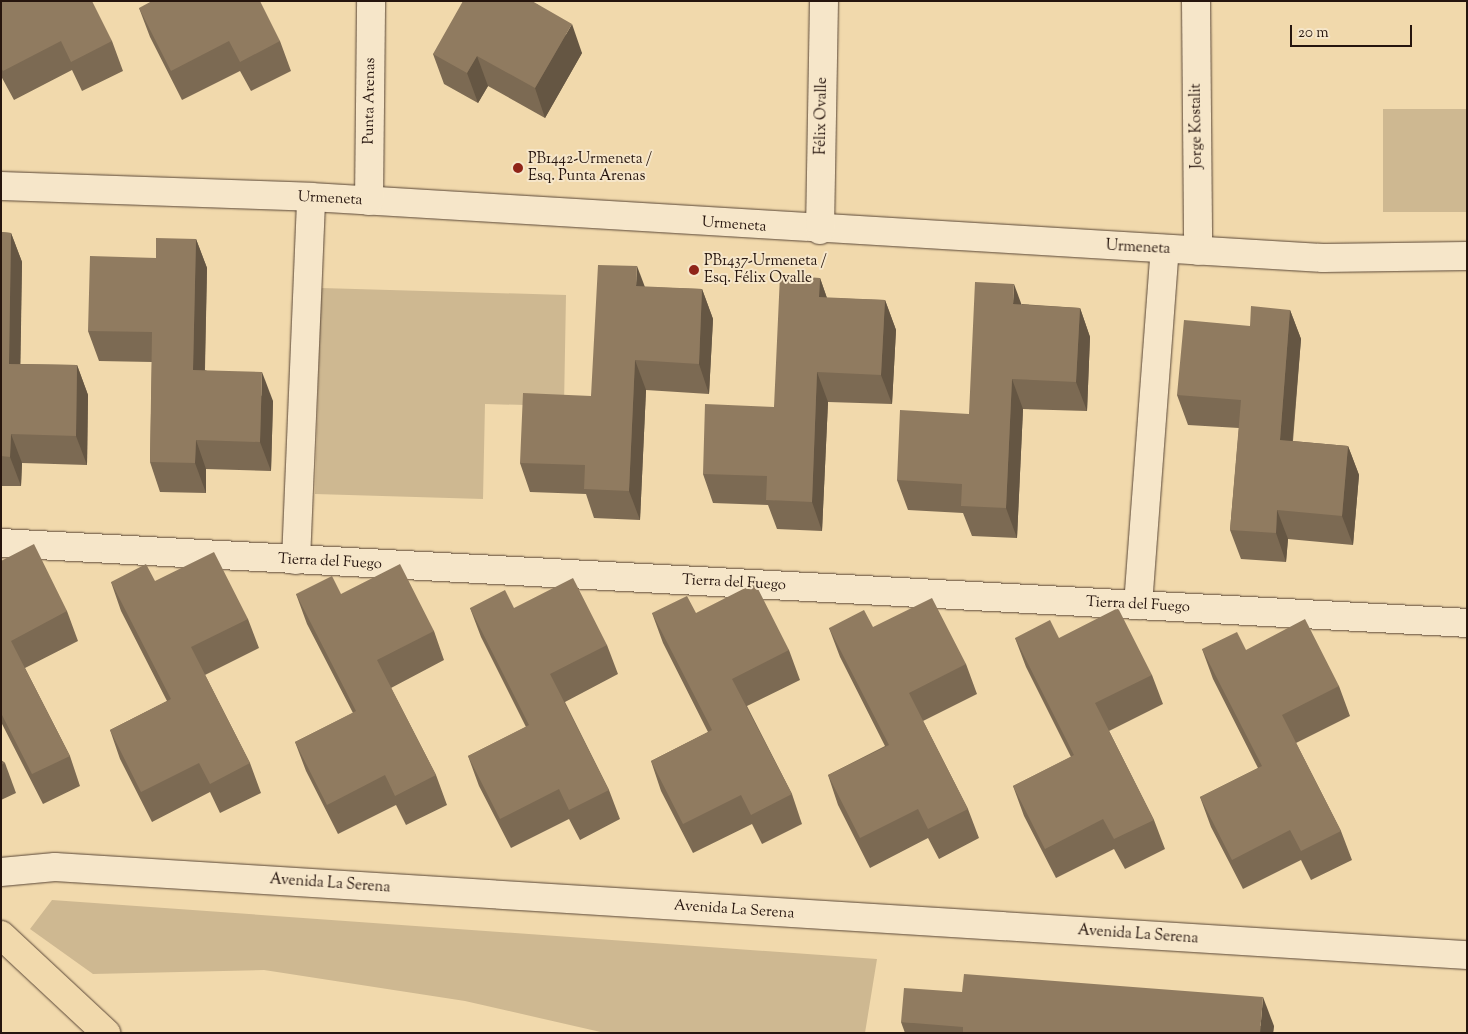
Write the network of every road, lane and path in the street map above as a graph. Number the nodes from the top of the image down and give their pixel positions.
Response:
1 (371, 1) edge
2 (824, 1) edge
3 (1196, 1) edge
4 (1, 186) edge
5 (311, 197) junction
6 (369, 201) junction
7 (820, 230) junction
8 (1165, 249) junction
9 (1198, 251) junction
10 (1467, 256) edge
11 (1, 543) edge
12 (296, 560) junction
13 (1138, 605) junction
14 (1467, 623) edge
15 (1, 872) edge
16 (1, 935) edge
17 (1467, 955) edge
18 (106, 1033) edge

1 - 6 street, Punta Arenas
2 - 7 street, Félix Ovalle
3 - 9 street, Jorge Kostalit
4 - 5 street, Urmeneta
5 - 6 street, Urmeneta
5 - 12 street
6 - 7 street, Urmeneta
7 - 8 street, Urmeneta
8 - 9 street, Urmeneta
8 - 13 street
9 - 10 street, Urmeneta
11 - 12 street, Tierra del Fuego
12 - 13 street, Tierra del Fuego
13 - 14 street, Tierra del Fuego
15 - 17 street, Avenida La Serena
16 - 18 main road

